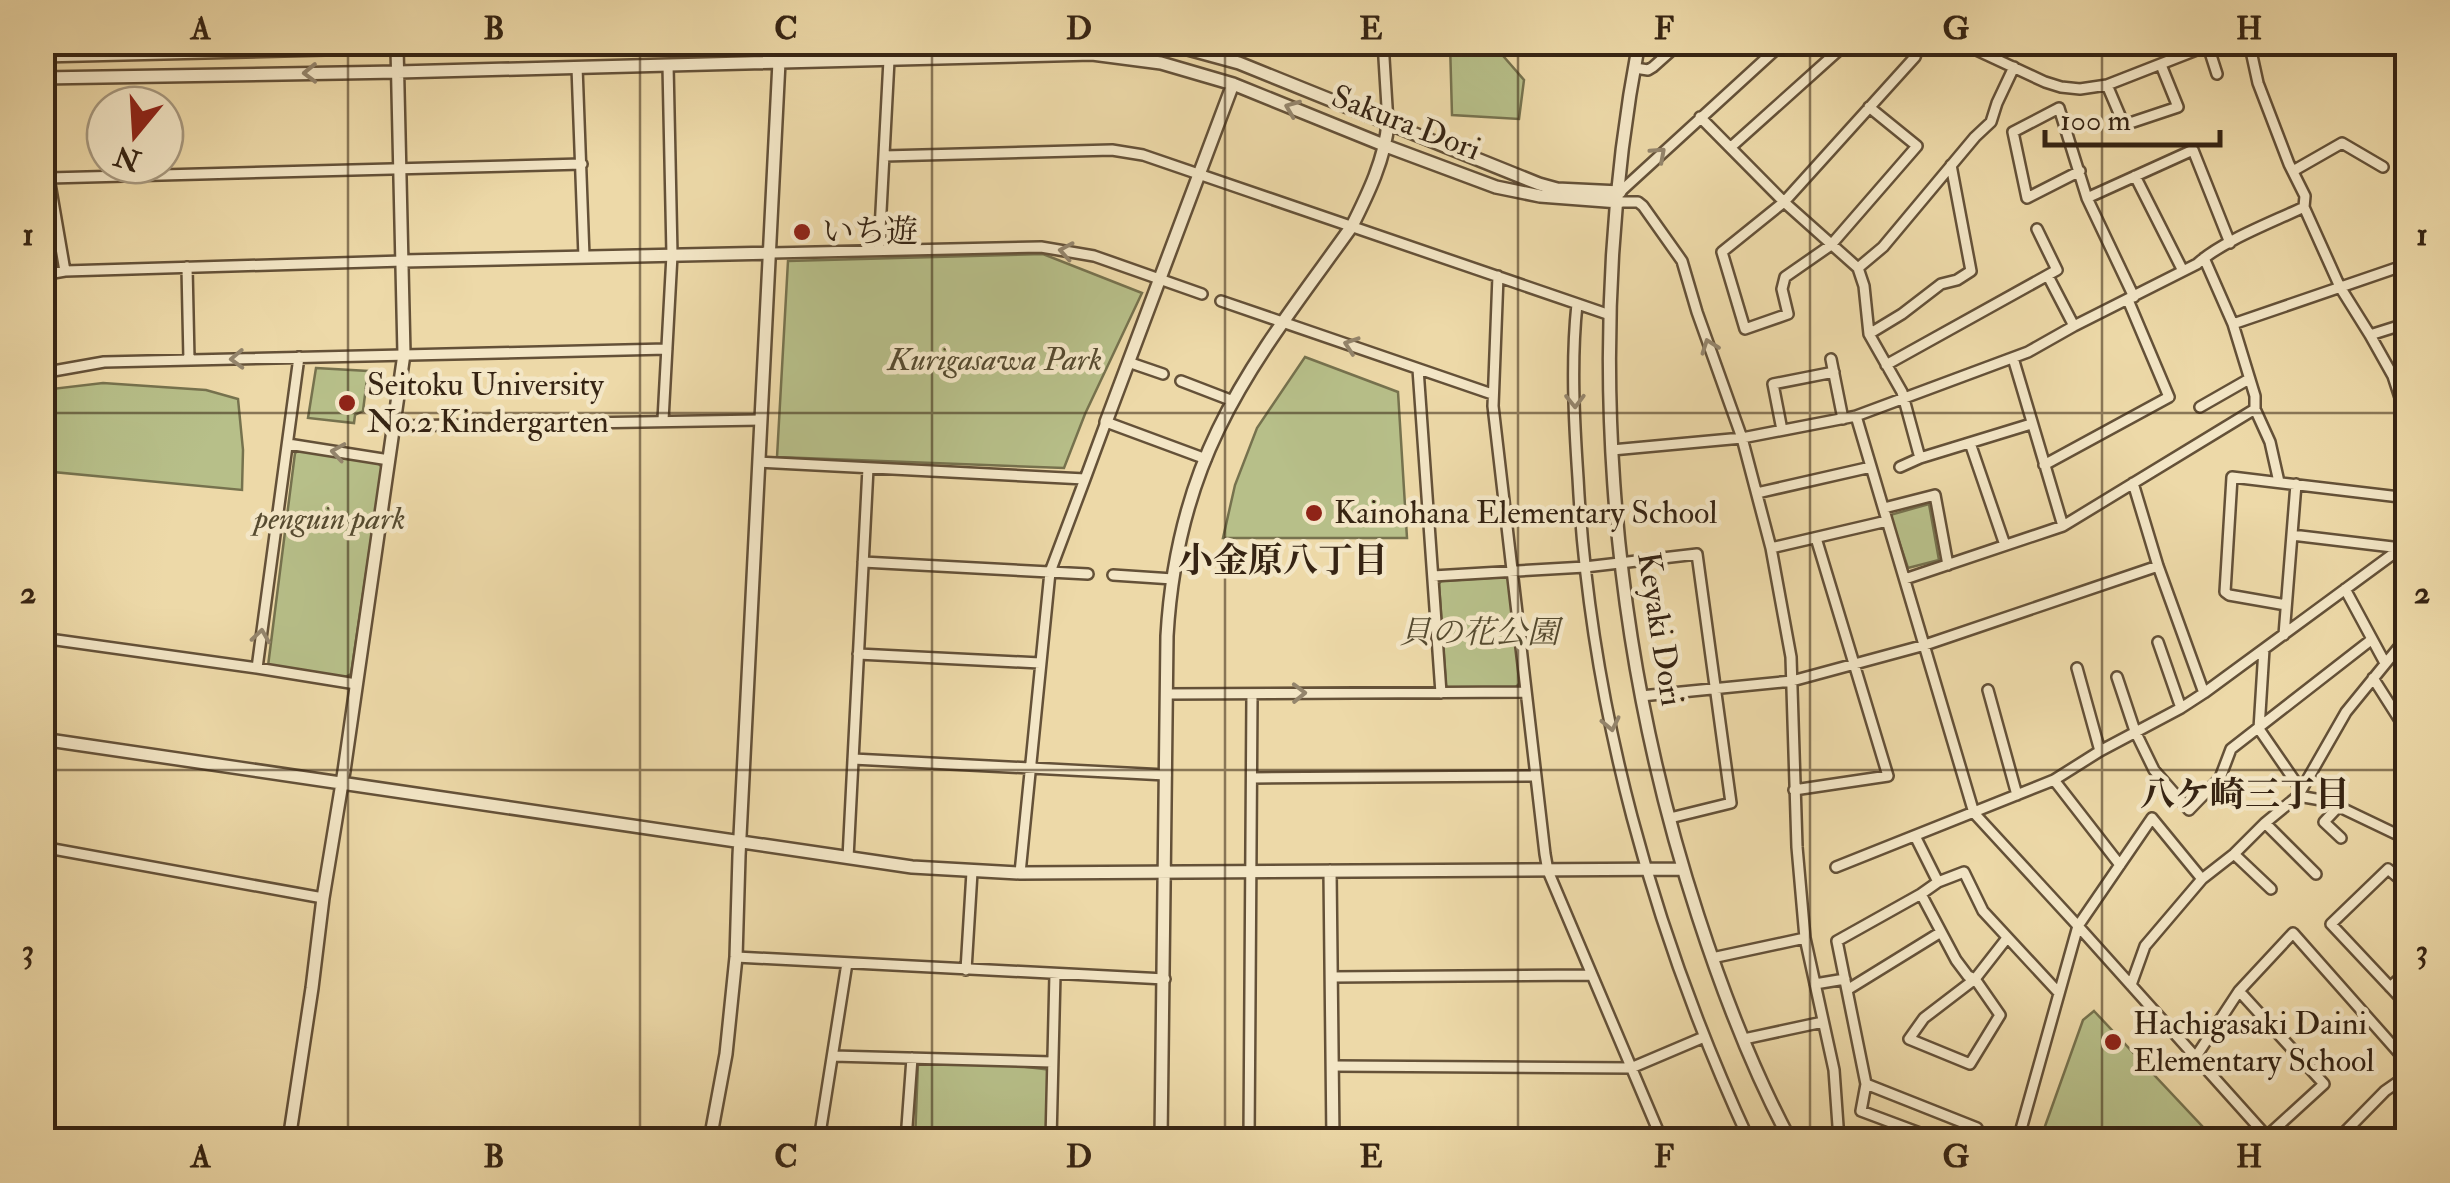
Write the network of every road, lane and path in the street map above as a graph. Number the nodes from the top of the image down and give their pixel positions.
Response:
1 (616, 42) edge
2 (780, 42) edge
3 (1383, 42) edge
4 (1639, 42) edge
5 (1681, 42) edge
6 (1784, 42) edge
7 (1805, 42) edge
8 (1920, 42) edge
9 (1959, 42) edge
10 (2249, 42) edge
11 (576, 43) edge
12 (1165, 43) edge
13 (2213, 44) edge
14 (315, 46) edge
15 (397, 47) junction
16 (215, 52) junction
17 (42, 56) edge
18 (888, 60) junction
19 (778, 62) junction
20 (1161, 63) junction
21 (668, 65) junction
22 (2161, 65) junction
23 (577, 67) junction
24 (1634, 68) junction
25 (2014, 68) junction
26 (398, 72) junction
27 (217, 74) junction
28 (2218, 74) dead end
29 (42, 78) edge
30 (1233, 84) junction
31 (2106, 85) junction
32 (1869, 107) junction
33 (1700, 117) junction
34 (1388, 123) junction
35 (1386, 146) junction
36 (1730, 147) junction
37 (42, 148) edge
38 (884, 156) junction
39 (582, 164) junction
40 (1951, 165) junction
41 (400, 167) junction
42 (2383, 167) dead end
43 (2080, 171) junction
44 (2293, 171) junction
45 (1200, 173) junction
46 (2135, 176) junction
47 (49, 178) junction
48 (1619, 197) junction
49 (2088, 198) junction
50 (1784, 202) junction
51 (2304, 207) junction
52 (1352, 226) junction
53 (2036, 229) dead end
54 (2230, 243) junction
55 (1831, 245) junction
56 (879, 250) junction
57 (771, 253) junction
58 (672, 255) junction
59 (584, 257) junction
60 (2204, 258) junction
61 (403, 261) junction
62 (2408, 264) edge
63 (187, 268) junction
64 (1858, 268) junction
65 (65, 271) junction
66 (2183, 271) junction
67 (42, 274) edge
68 (1498, 276) junction
69 (2048, 276) junction
70 (1159, 280) junction
71 (2340, 287) junction
72 (1202, 294) dead end
73 (2131, 298) junction
74 (1221, 301) dead end
75 (1577, 304) junction
76 (1610, 315) junction
77 (1284, 322) junction
78 (2408, 323) edge
79 (2233, 324) junction
80 (2074, 326) junction
81 (1869, 334) junction
82 (2370, 335) junction
83 (667, 349) junction
84 (404, 354) junction
85 (299, 357) junction
86 (2013, 358) junction
87 (190, 360) junction
88 (1832, 360) dead end
89 (1128, 362) junction
90 (1886, 364) junction
91 (1418, 369) junction
92 (1834, 372) junction
93 (42, 373) edge
94 (1162, 374) dead end
95 (2249, 379) junction
96 (1181, 381) dead end
97 (1492, 394) junction
98 (1904, 400) junction
99 (1234, 401) junction
100 (2200, 407) dead end
101 (2254, 409) junction
102 (1856, 416) junction
103 (1842, 419) junction
104 (663, 420) junction
105 (761, 420) junction
106 (1106, 422) junction
107 (2408, 422) edge
108 (2032, 424) junction
109 (394, 426) junction
110 (1782, 430) junction
111 (1742, 438) junction
112 (1970, 443) junction
113 (288, 444) junction
114 (1612, 450) junction
115 (1920, 458) junction
116 (1206, 459) junction
117 (389, 460) junction
118 (760, 462) junction
119 (2044, 465) junction
120 (1900, 466) dead end
121 (1871, 467) junction
122 (868, 468) junction
123 (1085, 479) junction
124 (2279, 482) junction
125 (2133, 483) junction
126 (2296, 484) junction
127 (1757, 493) junction
128 (2408, 498) edge
129 (1884, 508) junction
130 (1580, 514) junction
131 (1506, 518) junction
132 (1888, 521) junction
133 (2063, 526) junction
134 (2292, 535) junction
135 (1816, 538) junction
136 (2005, 546) junction
137 (2404, 546) edge
138 (1772, 548) junction
139 (862, 562) junction
140 (1620, 563) junction
141 (1948, 565) junction
142 (1586, 566) junction
143 (2158, 566) junction
144 (1512, 571) junction
145 (1050, 572) junction
146 (1088, 574) dead end
147 (1113, 576) dead end
148 (1433, 576) junction
149 (1173, 579) junction
150 (1905, 579) junction
151 (2345, 589) junction
152 (2286, 606) junction
153 (2284, 636) junction
154 (42, 638) edge
155 (2371, 640) junction
156 (2158, 642) dead end
157 (2408, 642) edge
158 (1925, 645) junction
159 (2264, 649) junction
160 (858, 654) junction
161 (2385, 662) junction
162 (1040, 663) junction
163 (1855, 664) junction
164 (257, 668) junction
165 (2077, 668) dead end
166 (2117, 677) dead end
167 (2372, 678) junction
168 (1792, 681) junction
169 (356, 684) junction
170 (1716, 690) junction
171 (1988, 690) dead end
172 (1526, 692) junction
173 (1441, 693) junction
174 (2204, 693) junction
175 (1167, 694) junction
176 (1252, 694) junction
177 (1642, 696) junction
178 (2181, 708) junction
179 (2259, 729) junction
180 (2135, 732) junction
181 (2408, 733) edge
182 (42, 739) edge
183 (2100, 751) junction
184 (853, 759) junction
185 (1030, 768) junction
186 (1166, 775) junction
187 (1536, 776) junction
188 (1252, 778) junction
189 (2054, 780) junction
190 (342, 782) junction
191 (1794, 790) junction
192 (2300, 793) junction
193 (2017, 796) junction
194 (2339, 806) junction
195 (1974, 813) junction
196 (1670, 818) junction
197 (2265, 822) junction
198 (2408, 822) edge
199 (1915, 836) junction
200 (2341, 838) dead end
201 (740, 842) junction
202 (42, 848) edge
203 (2234, 854) junction
204 (848, 858) junction
205 (2120, 865) junction
206 (1836, 867) dead end
207 (1646, 870) junction
208 (1683, 870) junction
209 (1251, 871) junction
210 (1330, 871) junction
211 (972, 872) junction
212 (1166, 872) junction
213 (1548, 872) junction
214 (1020, 873) junction
215 (2316, 874) dead end
216 (2202, 879) junction
217 (1938, 882) junction
218 (2408, 886) edge
219 (2270, 889) dead end
220 (1921, 894) junction
221 (323, 898) junction
222 (2078, 926) junction
223 (1941, 932) junction
224 (1806, 938) junction
225 (2007, 938) junction
226 (736, 957) junction
227 (1712, 958) junction
228 (847, 963) junction
229 (966, 970) junction
230 (2408, 971) edge
231 (1055, 974) junction
232 (1590, 975) junction
233 (1332, 977) junction
234 (1165, 979) junction
235 (1975, 980) junction
236 (1815, 984) junction
237 (1846, 985) junction
238 (2130, 985) junction
239 (2390, 988) junction
240 (2239, 991) junction
241 (2059, 993) junction
242 (2408, 1006) edge
243 (1824, 1022) junction
244 (1704, 1037) junction
245 (1744, 1039) junction
246 (833, 1056) junction
247 (912, 1058) junction
248 (2195, 1058) junction
249 (1052, 1062) junction
250 (2408, 1063) edge
251 (1332, 1066) junction
252 (1631, 1068) junction
253 (2408, 1075) edge
254 (1866, 1084) junction
255 (1977, 1128) dead end
256 (1936, 1139) edge
257 (2268, 1139) edge
258 (290, 1140) edge
259 (710, 1140) edge
260 (820, 1140) edge
261 (906, 1140) edge
262 (1051, 1140) edge
263 (1161, 1140) edge
264 (1249, 1140) edge
265 (1332, 1140) edge
266 (1662, 1140) edge
267 (1750, 1140) edge
268 (1790, 1140) edge
269 (1839, 1140) edge
270 (2018, 1140) edge
271 (2337, 1140) edge

1 - 11 street
2 - 19 street
3 - 34 street
4 - 24 street, Keyaki Dori
5 - 24 street
6 - 33 street
7 - 36 street
8 - 32 street
9 - 25 street
10 - 44 street
11 - 15 street
11 - 23 street
12 - 20 street
12 - 34 street, Sakura Dori
13 - 22 street
13 - 28 street
14 - 15 street
14 - 16 street
15 - 26 street
16 - 17 street
16 - 27 street
18 - 19 street, Sakura Dori
18 - 20 street, Sakura Dori
18 - 38 street
19 - 21 street, Sakura Dori
19 - 57 street
20 - 30 street, Sakura Dori
21 - 23 street, Sakura Dori
21 - 58 street
22 - 31 street
22 - 31 street
23 - 26 street, Sakura Dori
23 - 39 street
24 - 48 street, Keyaki Dori
25 - 31 street
25 - 40 street
26 -> 27 street, Sakura Dori
26 - 41 street
27 - 29 street, Sakura Dori
35 -> 30 street, Sakura Dori
30 - 45 street
32 - 50 street
32 - 55 street
33 - 36 street
48 -> 33 street
34 - 35 street
34 - 48 street, Sakura Dori
35 - 48 street, Sakura Dori
35 - 52 street
36 - 50 street
37 - 47 street
38 - 45 street
38 - 56 street
39 - 41 street
39 - 59 street
40 - 64 street
40 - 81 street
41 - 47 street
41 - 61 street
42 - 44 street
43 - 43 street
43 - 49 street
44 - 51 street
45 - 52 street
45 - 70 street
46 - 49 street
46 - 54 street
46 - 66 street
47 - 65 street
48 - 76 street, Keyaki Dori
111 -> 48 street
49 - 73 street
50 - 55 street
50 - 55 street
51 - 54 street
51 - 71 street
52 - 68 street
52 - 77 street
53 - 69 street
54 - 60 street
55 - 64 street
56 - 57 street
70 -> 56 street
57 - 58 street
57 - 105 street
58 - 59 street
58 - 83 street
59 - 61 street
60 - 66 street
60 - 79 street
61 - 63 street
61 - 84 street
62 - 71 street
63 - 65 street
63 - 87 street
64 - 81 street
65 - 67 street
66 - 73 street
68 - 75 street
68 - 97 street
69 - 80 street
69 - 90 street
70 - 72 street
70 - 89 street
71 - 79 street
71 - 82 street
73 - 80 street
73 - 119 street
74 - 77 street
75 - 76 street
75 -> 130 street
76 - 114 street, Keyaki Dori
91 -> 77 street
77 - 99 street
78 - 82 street
79 - 95 street
80 - 86 street
81 - 90 street
82 - 107 street
83 - 84 street
83 - 104 street
84 - 85 street
84 - 109 street
85 -> 87 street
85 - 113 street
86 - 98 street
86 - 108 street
87 - 93 street
88 - 92 street
89 - 94 street
89 - 106 street
90 - 98 street
91 - 97 street
91 - 148 street
92 - 103 street
92 - 110 street
95 - 100 street
95 - 101 street
96 - 99 street
97 - 131 street
98 - 102 street
98 - 115 street
99 - 116 street
101 - 124 street
101 - 125 street
102 - 103 street
102 - 121 street
103 - 110 street
104 - 105 street
104 - 109 street
105 - 118 street
106 - 116 street
106 - 123 street
108 - 112 street
108 - 119 street
109 - 117 street
110 - 111 street
111 - 114 street
111 - 127 street
112 - 115 street
112 - 136 street
117 -> 113 street
164 -> 113 street
114 - 140 street, Keyaki Dori
115 - 120 street
116 - 149 street
117 - 169 street
118 - 122 street
118 - 201 street
119 - 133 street
121 - 127 street
121 - 129 street
122 - 123 street
122 - 139 street
123 - 145 street
124 - 126 street
124 - 152 street
125 - 133 street
125 - 143 street
126 - 128 street
126 - 134 street
127 - 138 street
129 - 132 street
129 - 141 street
130 - 131 street
130 - 142 street
131 - 144 street
132 - 135 street
132 - 150 street
133 - 136 street
134 - 137 street
134 - 152 street
135 - 138 street
135 - 163 street
136 - 141 street
137 - 151 street
138 - 168 street
139 - 145 street
139 - 160 street
140 - 142 street
140 - 170 street
140 - 177 street, Keyaki Dori
141 - 150 street
142 - 144 street
142 -> 207 street
143 - 158 street
143 - 174 street
144 - 148 street
144 - 172 street
145 - 146 street
145 - 162 street
147 - 149 street
148 - 173 street
149 - 175 street
150 - 158 street
151 - 153 street
151 - 155 street
152 - 153 street
153 - 159 street
154 - 164 street
155 - 161 street
155 - 179 street
156 - 178 street
157 - 161 street
158 - 163 street
158 - 195 street
159 - 174 street
159 - 179 street
160 - 162 street
160 - 184 street
161 - 167 street
162 - 185 street
163 - 168 street
163 - 191 street
164 - 169 street
165 - 183 street
166 - 180 street
167 - 181 street
167 - 192 street
168 - 170 street
168 - 191 street
169 - 190 street
170 - 177 street
170 - 196 street
171 - 193 street
172 - 173 street
172 - 187 street
176 -> 173 street
174 - 178 street
175 - 176 street
175 - 186 street
176 - 188 street
177 - 196 street, Keyaki Dori
178 - 180 street
179 - 180 street
179 - 192 street
180 - 183 street
182 - 190 street
183 - 189 street
184 - 185 street
184 - 204 street
185 - 186 street
185 - 214 street
186 - 212 street
187 - 188 street
187 - 213 street
188 - 209 street
189 - 193 street
189 - 205 street
190 - 201 street
190 - 221 street
191 - 224 street
192 - 194 street
192 - 197 street
193 - 195 street
194 - 198 street
194 - 200 street
195 - 199 street
195 - 222 street
196 - 208 street, Keyaki Dori
197 - 203 street
197 - 215 street
199 - 206 street
199 - 217 street
201 - 204 street
201 - 226 street
202 - 221 street
203 - 216 street
203 - 219 street
204 - 211 street
205 - 216 street
205 - 222 street
207 - 208 street
207 - 213 street
207 - 244 street
208 - 227 street, Keyaki Dori
209 - 210 street
209 - 212 street
209 - 264 street
210 - 213 street
210 - 233 street
211 - 214 street
211 - 229 street
212 - 214 street
212 - 234 street
213 - 232 street
216 - 238 street
217 - 220 street
217 - 225 street
218 - 239 street
220 - 223 street
220 - 237 street
221 - 258 street
222 - 238 street
222 - 241 street
223 - 235 street
223 - 237 street
224 - 227 street
224 - 236 street
225 - 235 street
225 - 241 street
226 - 228 street
226 - 259 street
227 - 245 street, Keyaki Dori
228 - 229 street
228 - 246 street
229 - 231 street
230 - 239 street
231 - 234 street
231 - 249 street
232 - 233 street
232 - 252 street
233 - 251 street
234 - 263 street
235 - 235 street
236 - 237 street
236 - 243 street
237 - 254 street
238 - 248 street
239 - 242 street
240 - 248 street
240 - 250 street
240 - 257 street
241 - 270 street
243 - 245 street
243 - 269 street
244 - 252 street
244 - 267 street
245 - 268 street, Keyaki Dori
246 - 247 street
246 - 260 street
247 - 249 street
247 - 261 street
248 - 257 street
249 - 262 street
251 - 252 street
251 - 265 street
252 - 266 street
253 - 271 street
254 - 255 street
254 - 256 street

